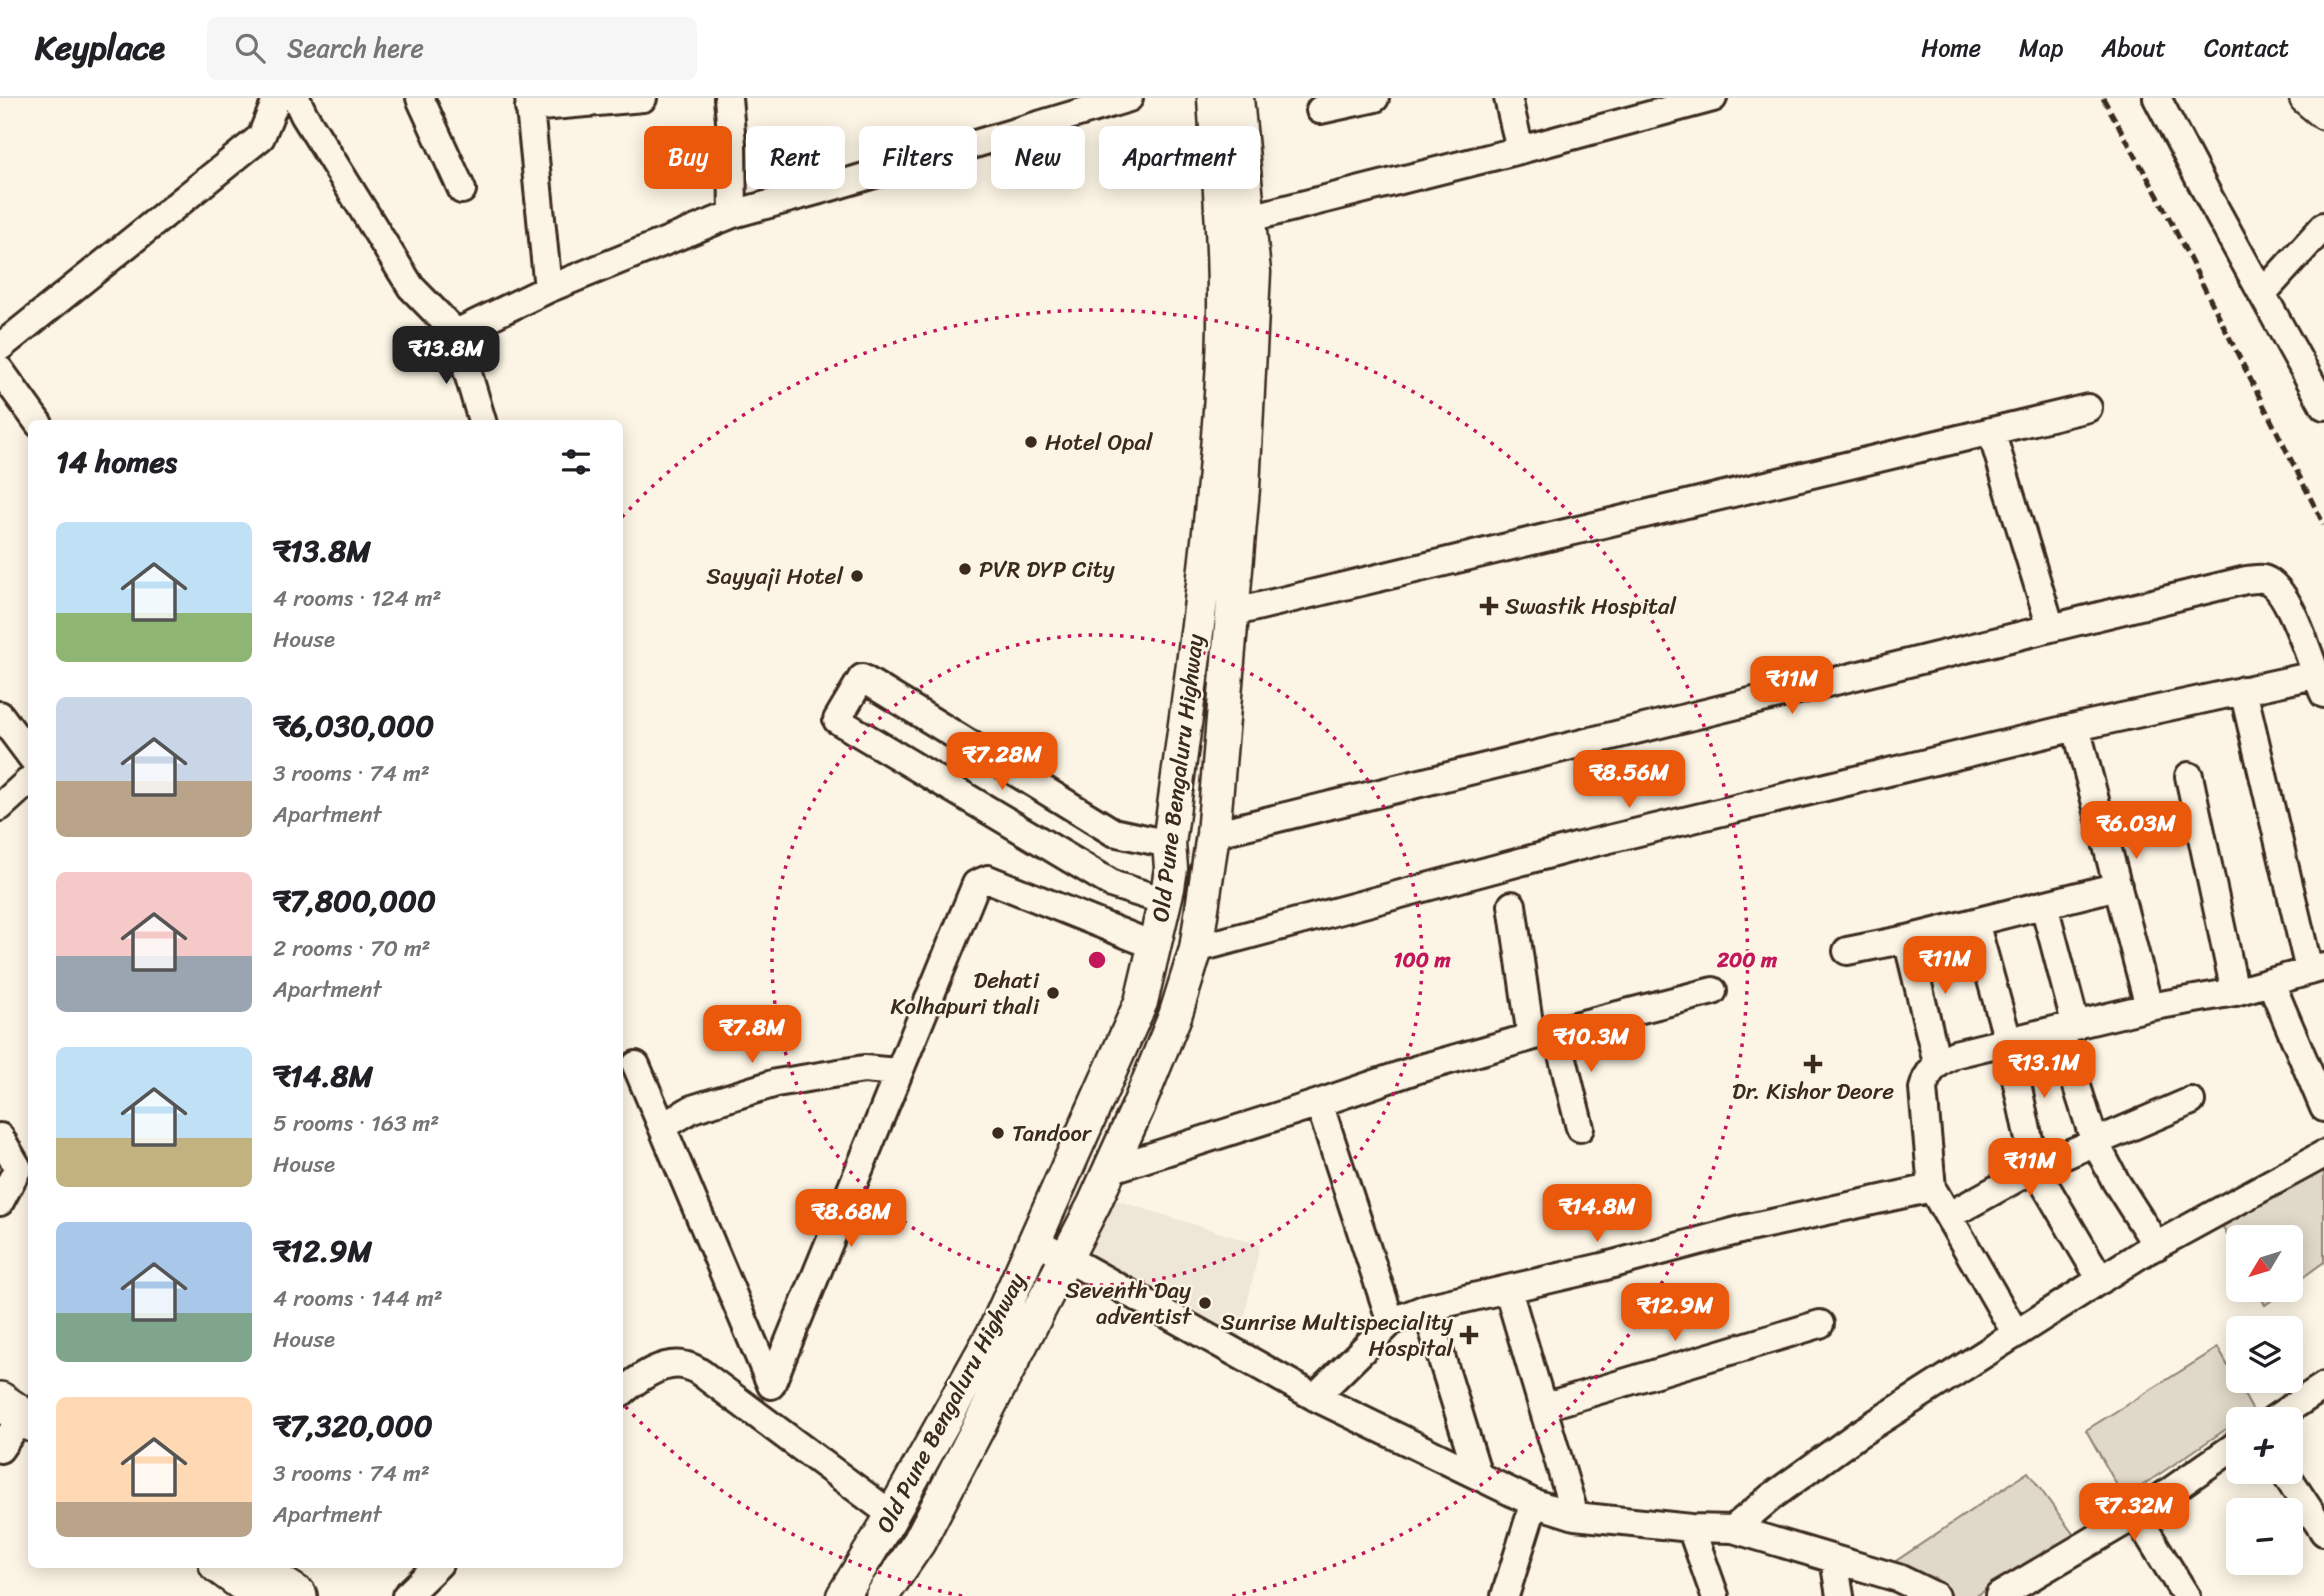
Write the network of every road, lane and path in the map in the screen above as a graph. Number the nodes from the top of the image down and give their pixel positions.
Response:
1 (277, 98) edge
2 (296, 98) edge
3 (419, 98) edge
4 (643, 98) edge
5 (728, 98) edge
6 (1129, 98) edge
7 (1214, 98) edge
8 (1237, 98) edge
9 (1375, 98) edge
10 (1508, 98) edge
11 (1713, 98) edge
12 (2157, 98) edge
13 (2306, 98) edge
14 (529, 103) edge
15 (1320, 110) dead end
16 (2324, 113) edge
17 (1520, 150) junction
18 (462, 190) dead end
19 (733, 214) junction
20 (1236, 220) junction
21 (2324, 226) edge
22 (548, 289) junction
23 (2262, 294) junction
24 (456, 333) junction
25 (0, 347) edge
26 (0, 370) edge
27 (2324, 406) edge
28 (2088, 408) dead end
29 (36, 420) edge
30 (482, 420) edge
31 (1991, 432) junction
32 (1231, 613) junction
33 (2051, 628) junction
34 (2320, 685) edge
35 (2243, 690) junction
36 (0, 715) edge
37 (2076, 727) junction
38 (28, 753) edge
39 (2189, 776) dead end
40 (28, 782) edge
41 (0, 807) edge
42 (1213, 834) junction
43 (1169, 844) junction
44 (2118, 886) junction
45 (1165, 901) junction
46 (1512, 905) dead end
47 (2043, 905) junction
48 (1975, 922) junction
49 (1907, 939) junction
50 (1155, 946) junction
51 (1196, 949) junction
52 (1847, 951) dead end
53 (2317, 969) edge
54 (2271, 983) junction
55 (1713, 991) dead end
56 (2235, 992) junction
57 (2149, 1007) junction
58 (2068, 1028) junction
59 (1556, 1030) junction
60 (1531, 1037) junction
61 (2008, 1041) junction
62 (1937, 1063) junction
63 (636, 1065) dead end
64 (897, 1072) junction
65 (2191, 1101) dead end
66 (1319, 1103) junction
67 (2324, 1108) edge
68 (662, 1127) junction
69 (1580, 1129) dead end
70 (0, 1137) edge
71 (2095, 1142) junction
72 (2324, 1154) edge
73 (2035, 1168) junction
74 (25, 1170) edge
75 (1110, 1170) junction
76 (1932, 1188) junction
77 (0, 1202) edge
78 (1948, 1216) junction
79 (1036, 1241) junction
80 (2157, 1246) junction
81 (1066, 1257) junction
82 (2101, 1280) junction
83 (1508, 1290) junction
84 (1426, 1308) junction
85 (1391, 1322) junction
86 (1820, 1324) dead end
87 (2016, 1334) junction
88 (2324, 1386) edge
89 (623, 1390) edge
90 (1315, 1397) junction
91 (1543, 1407) junction
92 (2292, 1407) edge
93 (2226, 1452) edge
94 (1478, 1475) junction
95 (2292, 1484) edge
96 (1534, 1503) junction
97 (892, 1515) junction
98 (2136, 1515) junction
99 (1575, 1516) junction
100 (1691, 1528) junction
101 (1732, 1529) junction
102 (2324, 1532) edge
103 (1834, 1559) junction
104 (224, 1568) edge
105 (255, 1568) edge
106 (435, 1568) edge
107 (262, 1596) edge
108 (298, 1596) edge
109 (406, 1596) edge
110 (843, 1596) edge
111 (882, 1596) edge
112 (1505, 1596) edge
113 (1715, 1596) edge
114 (1840, 1596) edge
115 (1935, 1596) edge
116 (1999, 1596) edge
117 (2186, 1596) edge

1 - 25 street
2 - 24 street
3 - 18 street
4 - 14 street
5 - 19 street
6 - 19 street
7 - 20 main road, Old Pune Bengaluru Highway
8 - 20 main road, Old Pune Bengaluru Highway
9 - 15 street
10 - 17 street
11 - 17 street
12 - 23 street
13 - 16 main road
14 - 22 street
17 - 20 street
19 - 22 street
20 - 32 main road, Old Pune Bengaluru Highway
20 - 43 main road, Old Pune Bengaluru Highway
21 - 23 street
22 - 24 street
23 - 27 street
24 - 30 street
26 - 29 street
28 - 31 street
31 - 32 street
31 - 33 street
32 - 42 main road, Old Pune Bengaluru Highway
33 - 34 street
33 - 42 street
34 - 35 street
35 - 37 street
35 - 53 street
36 - 38 street
37 - 44 street
37 - 51 street
39 - 56 street
40 - 41 street
42 - 51 main road, Old Pune Bengaluru Highway
43 - 45 main road, Old Pune Bengaluru Highway
43 - 45 street
44 - 47 street
44 - 57 street
45 - 50 main road, Old Pune Bengaluru Highway
46 - 60 street
47 - 48 street
47 - 58 street
48 - 49 street
48 - 61 street
49 - 52 street
49 - 62 street
50 - 64 street
50 - 79 main road, Old Pune Bengaluru Highway
51 - 75 main road, Old Pune Bengaluru Highway
53 - 54 street
54 - 56 street
54 - 67 street
55 - 59 street
56 - 57 street
57 - 58 street
58 - 61 street
58 - 71 street
59 - 60 street
59 - 69 street
60 - 66 street
61 - 62 street
61 - 73 street
62 - 76 street
63 - 68 street
64 - 68 street
64 - 68 street
65 - 71 street
66 - 75 street
66 - 85 street
70 - 74 street
71 - 73 street
71 - 80 street
72 - 80 street
73 - 78 street
73 - 82 street
74 - 77 street
75 - 81 main road, Old Pune Bengaluru Highway
76 - 78 street
76 - 83 street
78 - 87 street
79 - 81 street
79 - 97 main road, Old Pune Bengaluru Highway
80 - 82 street
81 - 90 street
81 - 111 main road, Old Pune Bengaluru Highway
82 - 87 street
83 - 84 street
83 - 91 street
84 - 85 street
84 - 94 street
85 - 90 street
86 - 91 street
87 - 101 street
88 - 92 street
89 - 97 street
90 - 94 street
91 - 99 street
93 - 98 street
94 - 96 street
95 - 102 street
96 - 99 street
96 - 112 street
97 - 110 main road, Old Pune Bengaluru Highway
98 - 116 street
98 - 117 street
99 - 100 street
100 - 101 street
100 - 113 street
101 - 103 street
103 - 114 street
103 - 115 street
104 - 107 highway
105 - 108 highway
106 - 109 street

